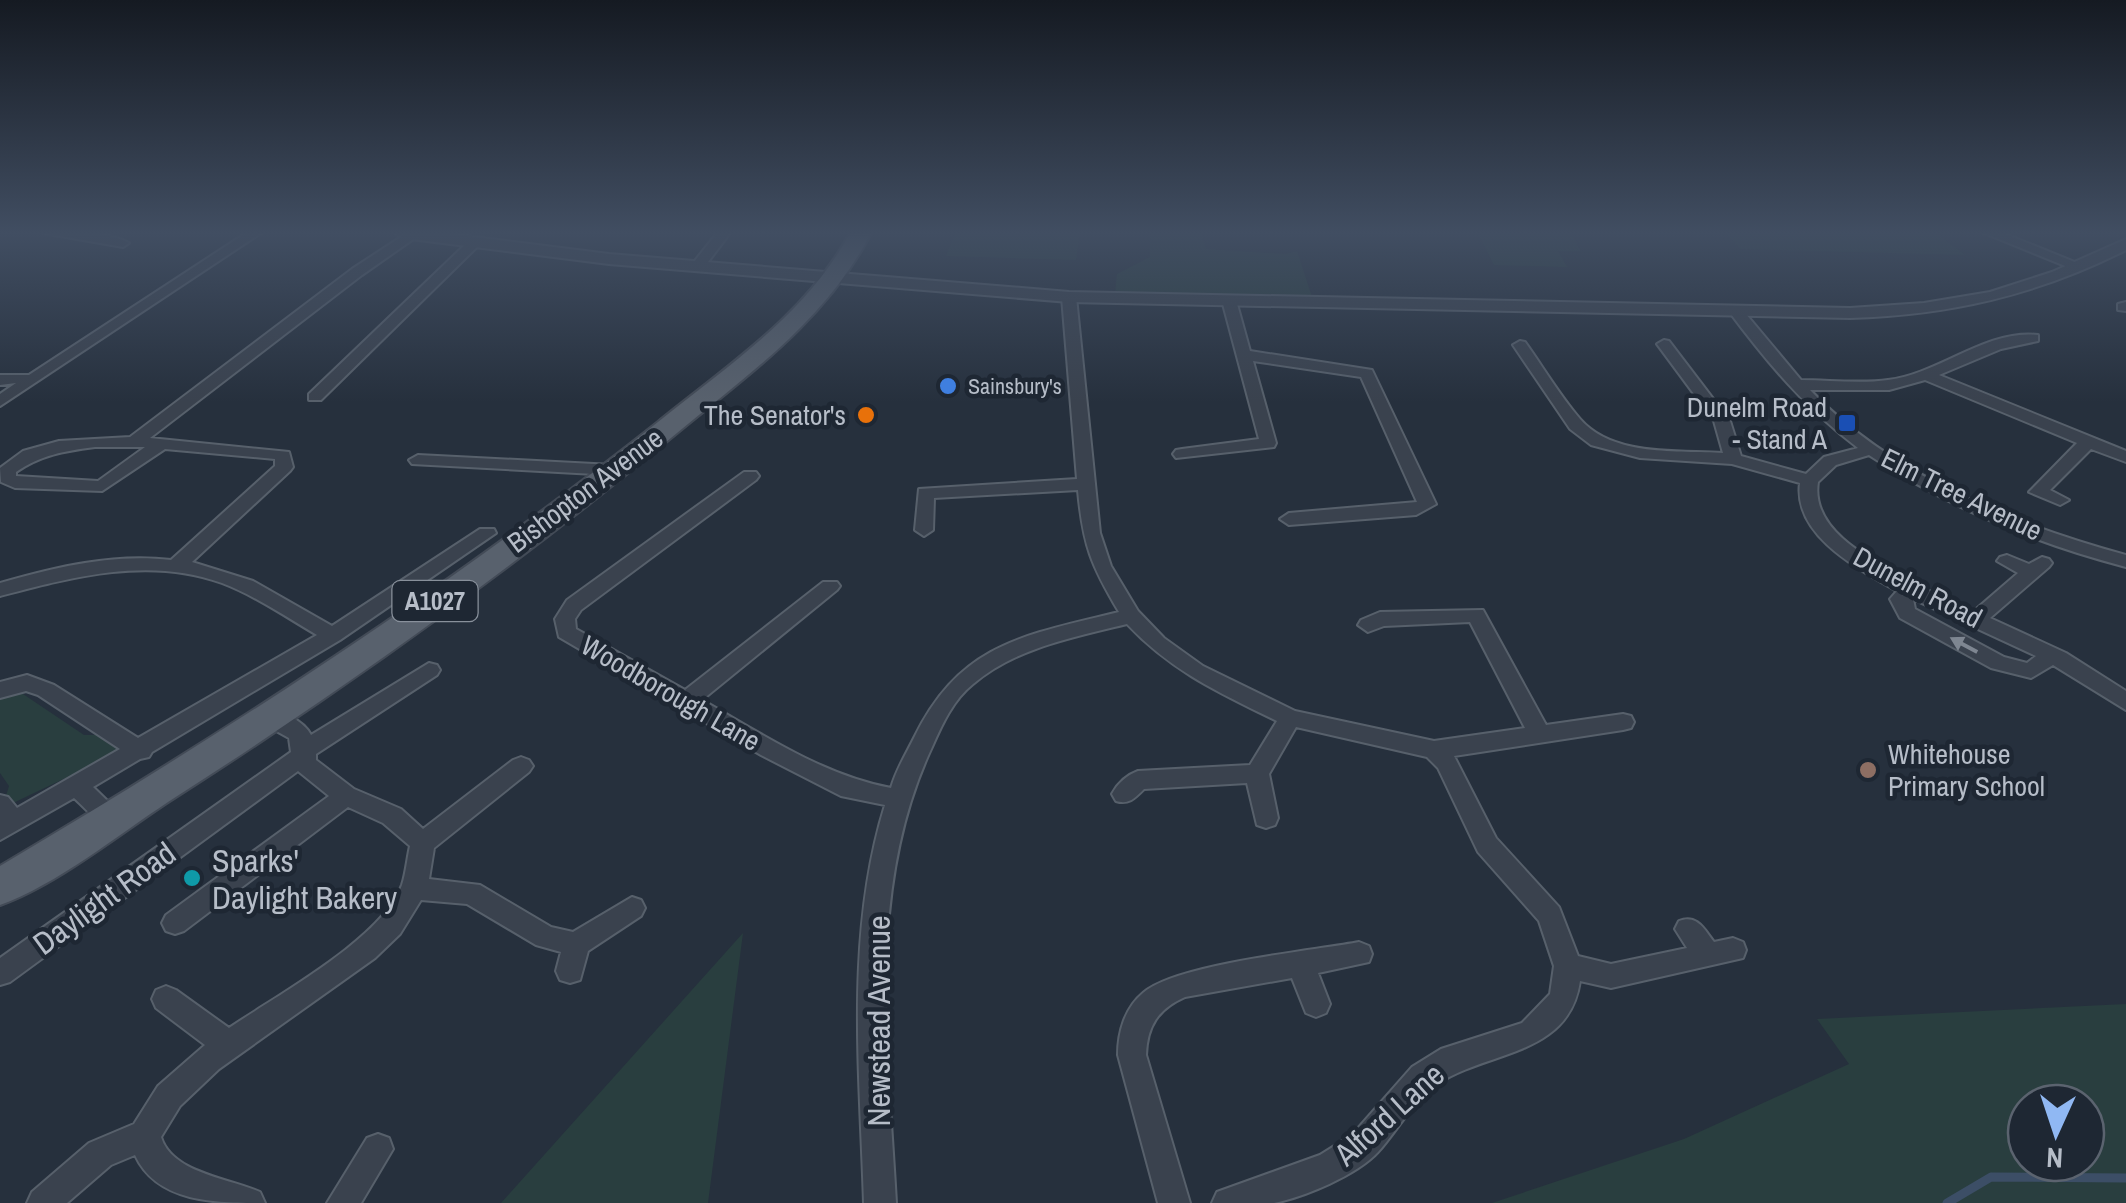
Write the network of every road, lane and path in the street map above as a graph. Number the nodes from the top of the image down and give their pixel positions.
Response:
1 (168, 289) edge
2 (334, 289) edge
3 (427, 289) edge
4 (827, 289) edge
5 (987, 289) edge
6 (2024, 289) edge
7 (1069, 297) junction
8 (1230, 304) junction
9 (1735, 310) junction
10 (2033, 338) dead end
11 (1664, 344) dead end
12 (1520, 345) dead end
13 (1244, 355) junction
14 (1926, 376) junction
15 (14, 380) edge
16 (1798, 385) junction
17 (316, 396) dead end
18 (0, 400) edge
19 (2087, 443) junction
20 (131, 444) junction
21 (158, 446) junction
22 (1871, 449) junction
23 (1182, 454) dead end
24 (2126, 457) edge
25 (1732, 458) junction
26 (418, 460) dead end
27 (613, 470) junction
28 (750, 476) dead end
29 (1809, 480) junction
30 (1088, 484) junction
31 (2060, 500) dead end
32 (1289, 519) dead end
33 (924, 530) dead end
34 (487, 533) dead end
35 (2007, 561) dead end
36 (2126, 562) edge
37 (176, 566) junction
38 (830, 586) dead end
39 (1914, 588) junction
40 (0, 590) edge
41 (1131, 616) junction
42 (1977, 619) junction
43 (1368, 625) dead end
44 (333, 635) junction
45 (2050, 656) junction
46 (429, 670) dead end
47 (0, 690) edge
48 (685, 702) junction
49 (2126, 702) edge
50 (270, 717) junction
51 (1290, 718) junction
52 (1622, 722) dead end
53 (1539, 733) junction
54 (1434, 750) junction
55 (141, 751) junction
56 (305, 752) junction
57 (521, 766) dead end
58 (1257, 774) junction
59 (76, 786) junction
60 (1124, 794) dead end
61 (346, 796) junction
62 (896, 798) junction
63 (113, 818) junction
64 (1266, 818) dead end
65 (5, 819) edge
66 (423, 843) junction
67 (0, 887) edge
68 (414, 889) junction
69 (632, 908) dead end
70 (175, 923) dead end
71 (1688, 929) dead end
72 (1360, 954) dead end
73 (1302, 965) junction
74 (1568, 966) junction
75 (0, 973) edge
76 (166, 998) dead end
77 (1316, 1004) dead end
78 (230, 1046) junction
79 (145, 1136) junction
80 (378, 1149) dead end
81 (43, 1203) edge
82 (249, 1203) edge
83 (343, 1203) edge
84 (880, 1203) edge
85 (1174, 1203) edge
86 (1228, 1203) edge

1 - 15 street
2 - 20 street
3 - 17 street
4 - 27 main road, Bishopton Avenue / A1027
5 - 7 street
6 - 9 street
7 - 8 street
7 - 30 street
8 - 9 street
8 - 13 street
9 - 16 street, Elm Tree Avenue
10 - 14 street
11 - 25 street
12 - 25 street
13 - 23 street
13 - 32 street
14 - 16 street
14 - 19 street
15 - 18 street
16 - 22 street, Elm Tree Avenue
19 - 24 street
19 - 31 street
20 - 21 street
20 - 21 street
21 - 37 street
22 - 29 street
22 - 36 street, Elm Tree Avenue
25 - 29 street
26 - 27 street
27 - 50 main road, Bishopton Avenue / A1027
28 - 48 street, Woodborough Lane
29 - 39 street, Dunelm Road
30 - 33 street
30 - 41 street
34 - 44 street, Bishopton Avenue
35 - 42 street
37 - 40 street
37 - 44 street
38 - 48 street
39 - 42 street, Dunelm Road
45 -> 39 street
41 - 51 street
41 - 62 street, Newstead Avenue
42 - 45 street, Dunelm Road
43 - 53 street
44 - 55 street, Bishopton Avenue
45 - 49 street, Dunelm Road
46 - 56 street
47 - 55 street
48 - 62 street, Woodborough Lane
50 - 56 street
50 - 63 main road, Bishopton Avenue / A1027
51 - 54 street
51 - 58 street
52 - 53 street
53 - 54 street
54 - 74 street
55 - 59 street, Bishopton Avenue
56 - 61 street
56 - 75 street, Daylight Road
57 - 66 street
58 - 60 street
58 - 64 street
59 - 63 street
59 - 65 street, Bishopton Avenue
61 - 66 street
61 - 70 street
62 - 84 street, Newstead Avenue
63 - 67 main road, Bishopton Avenue / A1027
66 - 68 street
68 - 69 street
68 - 78 street
71 - 74 street
72 - 73 street
73 - 77 street
73 - 85 street
74 - 86 street, Alford Lane
76 - 78 street
78 - 79 street
79 - 81 street
79 - 82 street
80 - 83 street

